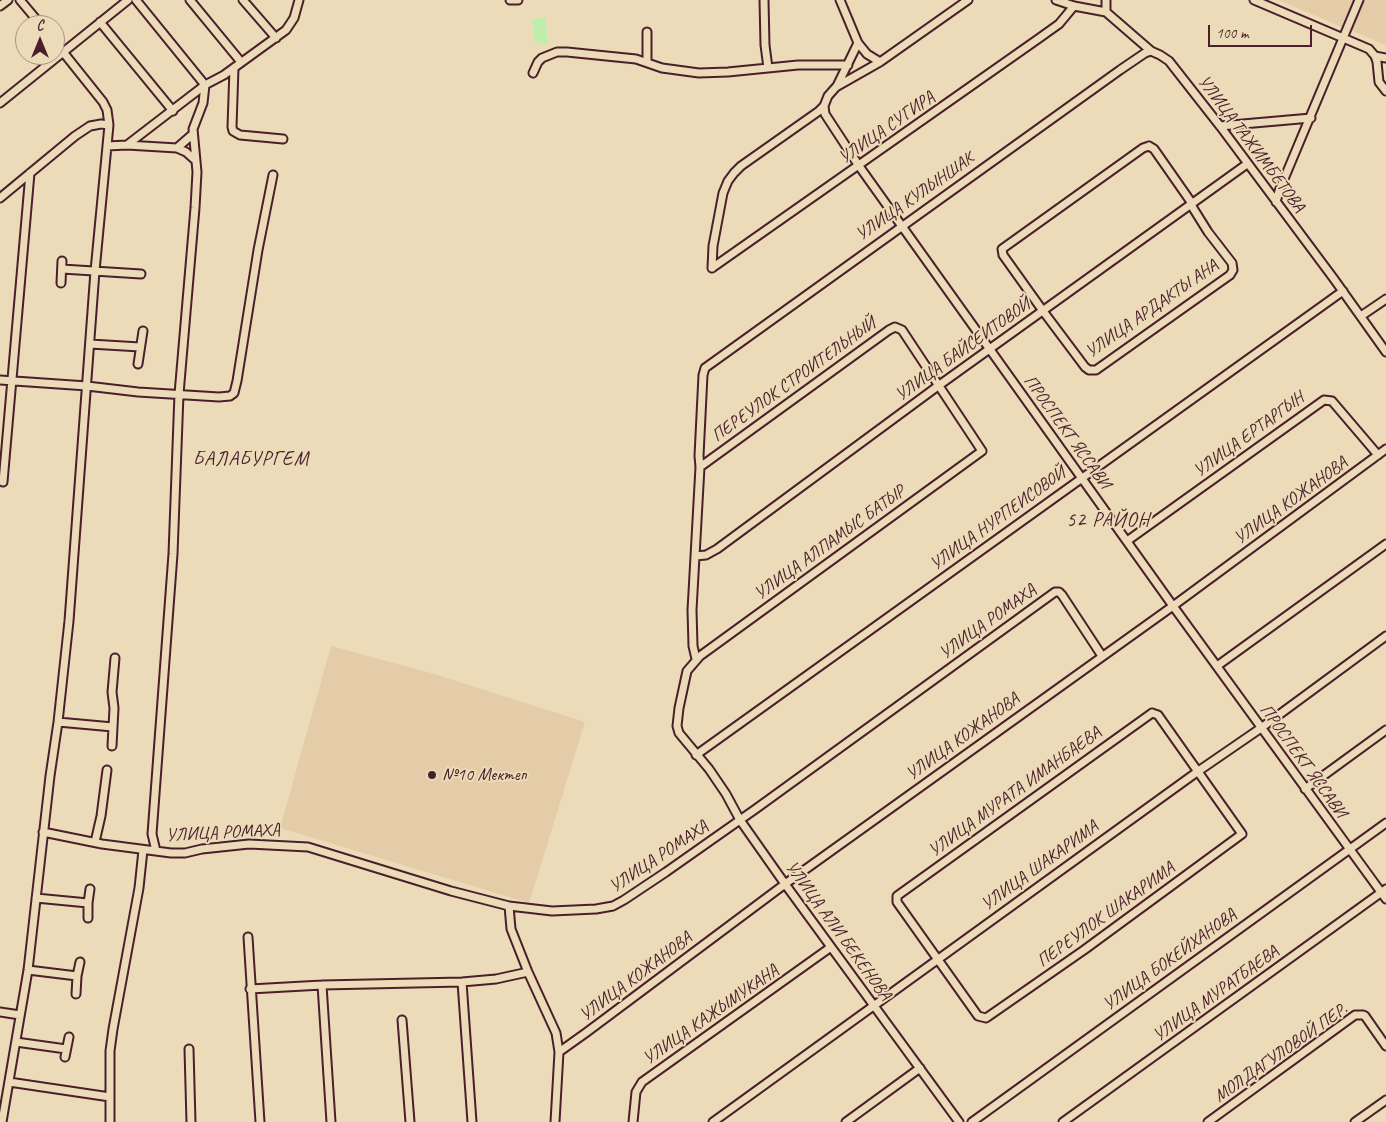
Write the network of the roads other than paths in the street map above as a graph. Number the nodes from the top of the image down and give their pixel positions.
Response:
1 (8, 0) edge
2 (20, 0) edge
3 (128, 0) edge
4 (136, 0) edge
5 (190, 0) edge
6 (244, 0) edge
7 (298, 0) edge
8 (510, 0) edge
9 (518, 0) edge
10 (764, 0) edge
11 (840, 0) edge
12 (968, 0) edge
13 (1056, 0) edge
14 (1106, 0) edge
15 (1254, 0) edge
16 (1360, 0) edge
17 (0, 6) edge
18 (1074, 6) junction
19 (1106, 12) junction
20 (33, 15) edge
21 (100, 22) junction
22 (647, 32) dead end
23 (276, 38) junction
24 (1344, 38) junction
25 (858, 43) junction
26 (65, 50) edge
27 (1151, 51) junction
28 (65, 54) edge
29 (1376, 56) junction
30 (1386, 58) edge
31 (241, 62) junction
32 (647, 62) junction
33 (880, 62) junction
34 (47, 65) edge
35 (848, 65) junction
36 (234, 68) junction
37 (768, 68) junction
38 (533, 72) dead end
39 (205, 86) junction
40 (836, 87) junction
41 (1386, 91) edge
42 (0, 103) edge
43 (824, 106) junction
44 (173, 111) junction
45 (1310, 118) junction
46 (109, 124) junction
47 (1220, 126) junction
48 (193, 134) junction
49 (283, 139) dead end
50 (127, 145) junction
51 (107, 146) junction
52 (177, 148) junction
53 (195, 160) junction
54 (1248, 164) junction
55 (859, 166) junction
56 (30, 173) junction
57 (273, 175) dead end
58 (0, 198) edge
59 (1276, 202) junction
60 (1192, 204) junction
61 (901, 226) junction
62 (62, 261) dead end
63 (62, 269) junction
64 (96, 271) junction
65 (141, 274) dead end
66 (61, 282) dead end
67 (1342, 290) junction
68 (1386, 299) edge
69 (1043, 311) junction
70 (1361, 316) junction
71 (143, 331) dead end
72 (90, 344) junction
73 (140, 347) junction
74 (990, 349) junction
75 (1386, 352) edge
76 (138, 364) dead end
77 (0, 380) edge
78 (12, 382) junction
79 (87, 386) junction
80 (938, 386) junction
81 (179, 394) junction
82 (1386, 449) edge
83 (1378, 455) junction
84 (700, 467) junction
85 (1082, 478) junction
86 (3, 482) dead end
87 (1128, 541) junction
88 (1386, 544) edge
89 (695, 556) junction
90 (1173, 606) junction
91 (1386, 636) edge
92 (1102, 656) junction
93 (115, 658) dead end
94 (696, 659) junction
95 (1217, 666) junction
96 (58, 722) junction
97 (113, 727) junction
98 (1262, 728) junction
99 (1386, 730) edge
100 (112, 746) dead end
101 (696, 755) junction
102 (107, 770) dead end
103 (1197, 772) junction
104 (1305, 789) junction
105 (740, 820) junction
106 (1386, 823) edge
107 (43, 832) junction
108 (95, 842) junction
109 (143, 850) junction
110 (1349, 850) junction
111 (156, 851) junction
112 (785, 884) junction
113 (90, 889) dead end
114 (1385, 894) edge
115 (36, 898) junction
116 (88, 903) junction
117 (509, 906) junction
118 (88, 918) dead end
119 (248, 937) dead end
120 (831, 948) junction
121 (938, 959) junction
122 (80, 962) dead end
123 (28, 970) junction
124 (528, 972) junction
125 (77, 976) junction
126 (462, 982) junction
127 (322, 985) junction
128 (250, 989) junction
129 (76, 994) dead end
130 (874, 1007) junction
131 (0, 1012) edge
132 (20, 1015) junction
133 (402, 1020) dead end
134 (69, 1037) dead end
135 (16, 1042) junction
136 (1386, 1046) edge
137 (189, 1049) dead end
138 (558, 1052) junction
139 (920, 1068) junction
140 (9, 1082) junction
141 (110, 1097) junction
142 (1386, 1100) edge
143 (2, 1122) edge
144 (110, 1122) edge
145 (191, 1122) edge
146 (260, 1122) edge
147 (332, 1122) edge
148 (410, 1122) edge
149 (472, 1122) edge
150 (555, 1122) edge
151 (633, 1122) edge
152 (713, 1122) edge
153 (846, 1122) edge
154 (959, 1122) edge
155 (972, 1122) edge
156 (1063, 1122) edge
157 (1208, 1122) edge
158 (1355, 1122) edge

1 - 17 street
2 - 20 street
3 - 21 street
4 - 39 street
5 - 31 street
6 - 23 street
7 - 23 street
8 - 9 street
10 - 37 street
11 - 25 street
12 - 33 street
13 - 18 street
14 - 19 street
15 - 24 street
16 - 24 street
18 - 19 street
18 - 55 street, УЛИЦА СУГИРА
19 - 27 street, УЛИЦА ТАЖИМБЕТОВА
21 - 26 street
21 - 44 street
22 - 32 street
23 - 31 street
24 - 29 street
24 - 45 street
25 - 33 street
25 - 35 street
27 - 47 street, УЛИЦА ТАЖИМБЕТОВА
27 - 61 street, УЛИЦА КУЛЫНШАК
28 - 46 street
29 - 30 street
29 - 41 street
31 - 36 street
32 - 37 street
32 - 38 street
33 - 40 street
34 - 42 street
35 - 37 street
35 - 40 street
36 - 39 street
36 - 49 street
39 - 44 street
39 - 48 street
40 - 43 street
43 - 55 street, ПРОСПЕКТ ЯССАВИ
43 - 55 street, УЛИЦА СУГИРА
44 - 50 street
45 - 47 street
45 - 59 street
46 - 51 street
46 - 56 street
47 - 54 street, УЛИЦА ТАЖИМБЕТОВА
48 - 52 street
48 - 53 street
50 - 51 street
50 - 52 street
51 - 64 street
52 - 53 street
53 - 81 street
54 - 59 street, УЛИЦА ТАЖИМБЕТОВА
54 - 60 street, УЛИЦА БАЙСЕИТОВОЙ
55 - 61 street, ПРОСПЕКТ ЯССАВИ
56 - 58 street
56 - 78 street
57 - 81 street
59 - 67 street, УЛИЦА ТАЖИМБЕТОВА
60 - 69 street, УЛИЦА БАЙСЕИТОВОЙ
60 - 69 street, УЛИЦА АРДАКТЫ АНА
60 - 69 street, УЛИЦА АРДАКТЫ АНА
61 - 74 street, ПРОСПЕКТ ЯССАВИ
61 - 84 street, УЛИЦА КУЛЫНШАК
62 - 63 street
63 - 64 street
63 - 66 street
64 - 65 street
64 - 72 street
67 - 70 street, УЛИЦА ТАЖИМБЕТОВА
67 - 85 street, УЛИЦА НУРПЕИСОВОЙ
68 - 70 street
69 - 74 street, УЛИЦА БАЙСЕИТОВОЙ
70 - 75 street, УЛИЦА ТАЖИМБЕТОВА
71 - 73 street
72 - 73 street
72 - 79 street
73 - 76 street
74 - 80 street, УЛИЦА БАЙСЕИТОВОЙ
74 - 85 street, ПРОСПЕКТ ЯССАВИ
77 - 78 street
78 - 79 street
78 - 86 street
79 - 81 street
79 - 96 street
80 - 84 street, ПЕРЕУЛОК СТРОИТЕЛЬНЫЙ
80 - 89 street, УЛИЦА БАЙСЕИТОВОЙ
80 - 94 street, УЛИЦА АЛПАМЫС БАТЫР
81 - 111 street
82 - 83 street, УЛИЦА КОЖАНОВА
83 - 87 street, УЛИЦА ЕРТАРГЫН
83 - 90 street, УЛИЦА КОЖАНОВА
84 - 89 street
85 - 87 street, ПРОСПЕКТ ЯССАВИ
85 - 101 street, УЛИЦА НУРПЕИСОВОЙ
87 - 90 street, ПРОСПЕКТ ЯССАВИ
88 - 95 street
89 - 94 street
90 - 92 street, УЛИЦА КОЖАНОВА
90 - 95 street, ПРОСПЕКТ ЯССАВИ
91 - 98 street, УЛИЦА ШАКАРИМА
92 - 105 street, УЛИЦА РОМАХА
92 - 112 street, УЛИЦА КОЖАНОВА
93 - 97 street
94 - 101 street, УЛИЦА АЛИ БЕКЕНОВА
95 - 98 street, ПРОСПЕКТ ЯССАВИ
96 - 97 street
96 - 107 street
97 - 100 street
98 - 103 street, УЛИЦА ШАКАРИМА
98 - 104 street, ПРОСПЕКТ ЯССАВИ
99 - 104 street
101 - 105 street, УЛИЦА АЛИ БЕКЕНОВА
102 - 108 street
103 - 121 street, УЛИЦА ШАКАРИМА
103 - 121 street, УЛИЦА МУРАТА ИМАНБАЕВА
103 - 121 street, ПЕРЕУЛОК ШАКАРИМА
104 - 110 street, ПРОСПЕКТ ЯССАВИ
105 - 112 street, УЛИЦА АЛИ БЕКЕНОВА
105 - 117 street, УЛИЦА РОМАХА
106 - 110 street, УЛИЦА БОКЕЙХАНОВА
107 - 108 street, УЛИЦА РОМАХА
107 - 115 street
108 - 109 street, УЛИЦА РОМАХА
109 - 111 street, УЛИЦА РОМАХА
109 - 141 street
110 - 114 street, ПРОСПЕКТ ЯССАВИ
110 - 155 street, УЛИЦА БОКЕЙХАНОВА
111 - 117 street, УЛИЦА РОМАХА
112 - 120 street, УЛИЦА АЛИ БЕКЕНОВА
112 - 138 street, УЛИЦА КОЖАНОВА
113 - 116 street
114 - 156 street, УЛИЦА МУРАТБАЕВА
115 - 116 street
115 - 123 street
116 - 118 street
117 - 124 street
119 - 128 street
120 - 130 street, УЛИЦА АЛИ БЕКЕНОВА
120 - 151 street, УЛИЦА КАЖЫМУКАНА
121 - 130 street, УЛИЦА ШАКАРИМА
122 - 125 street
123 - 125 street
123 - 132 street
124 - 126 street
124 - 138 street
125 - 129 street
126 - 127 street
126 - 149 street
127 - 128 street
127 - 147 street
128 - 146 street
130 - 139 street, УЛИЦА АЛИ БЕКЕНОВА
130 - 152 street, УЛИЦА ШАКАРИМА
131 - 132 street
132 - 135 street
133 - 148 street
134 - 135 street
135 - 140 street
136 - 157 street, МОЛДАГУЛОВОЙ ПЕР.
137 - 145 street
138 - 150 street
139 - 153 street
139 - 154 street, УЛИЦА АЛИ БЕКЕНОВА
140 - 141 street
140 - 143 street
141 - 144 street
142 - 158 street

